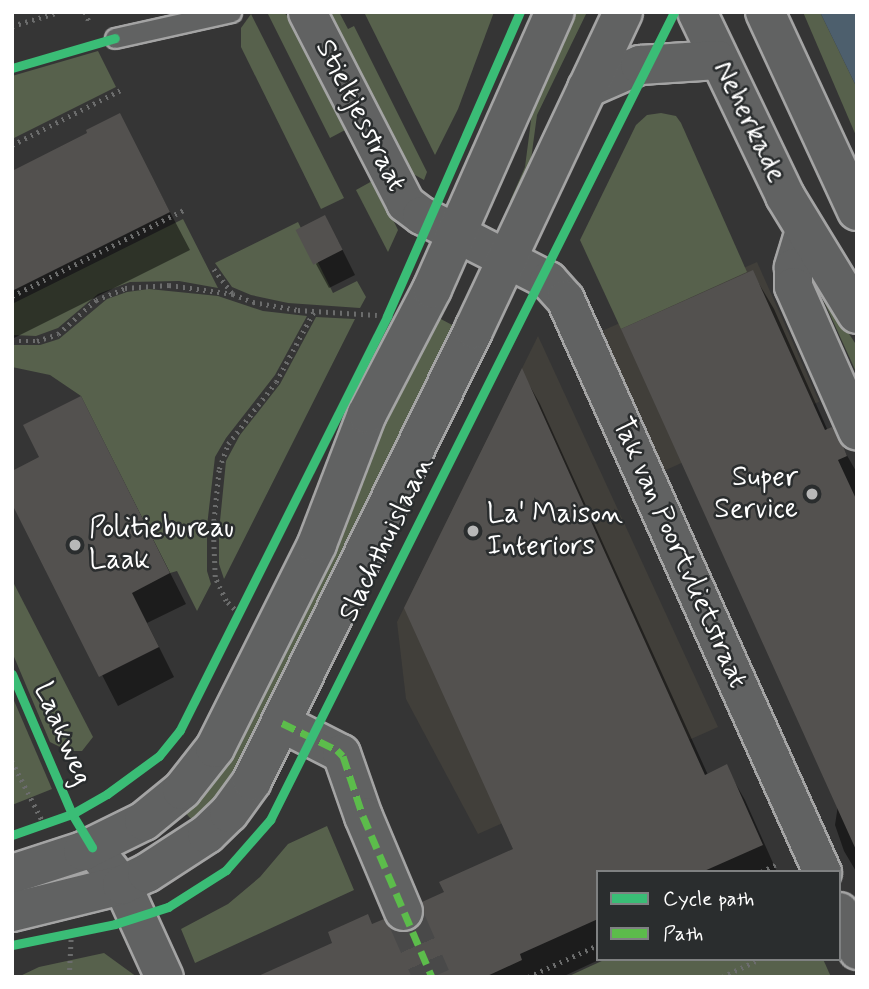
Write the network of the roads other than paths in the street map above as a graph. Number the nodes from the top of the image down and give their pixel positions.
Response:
1 (231, 12) edge
2 (307, 12) edge
3 (555, 12) edge
4 (623, 12) edge
5 (697, 12) edge
6 (765, 12) edge
7 (115, 38) dead end
8 (718, 61) junction
9 (587, 88) junction
10 (857, 211) edge
11 (804, 230) junction
12 (457, 234) junction
13 (508, 259) junction
14 (857, 314) edge
15 (857, 431) edge
16 (282, 723) junction
17 (92, 847) junction
18 (821, 870) edge
19 (12, 874) edge
20 (122, 886) junction
21 (403, 911) tunnel mouth
22 (12, 912) edge
23 (841, 915) edge
24 (857, 950) edge
25 (164, 977) edge

1 - 7 lane
2 - 12 street, Stieltjesstraat
3 - 12 main road
4 - 9 main road, Slachthuislaan
5 - 8 main road, Neherkade
6 - 10 main road, Neherkade
8 - 9 main road
8 - 11 main road, Neherkade
9 - 13 main road, Slachthuislaan
11 - 14 main road, Neherkade
11 - 15 street
12 - 13 street, Stieltjesstraat
12 - 17 main road
13 - 16 main road, Slachthuislaan
13 - 18 street, Tak van Poortvlietstraat
16 - 20 main road, Slachthuislaan
16 - 21 street
17 - 19 main road
17 - 20 street
20 - 22 main road, Slachthuislaan
20 - 25 street
23 - 24 street

